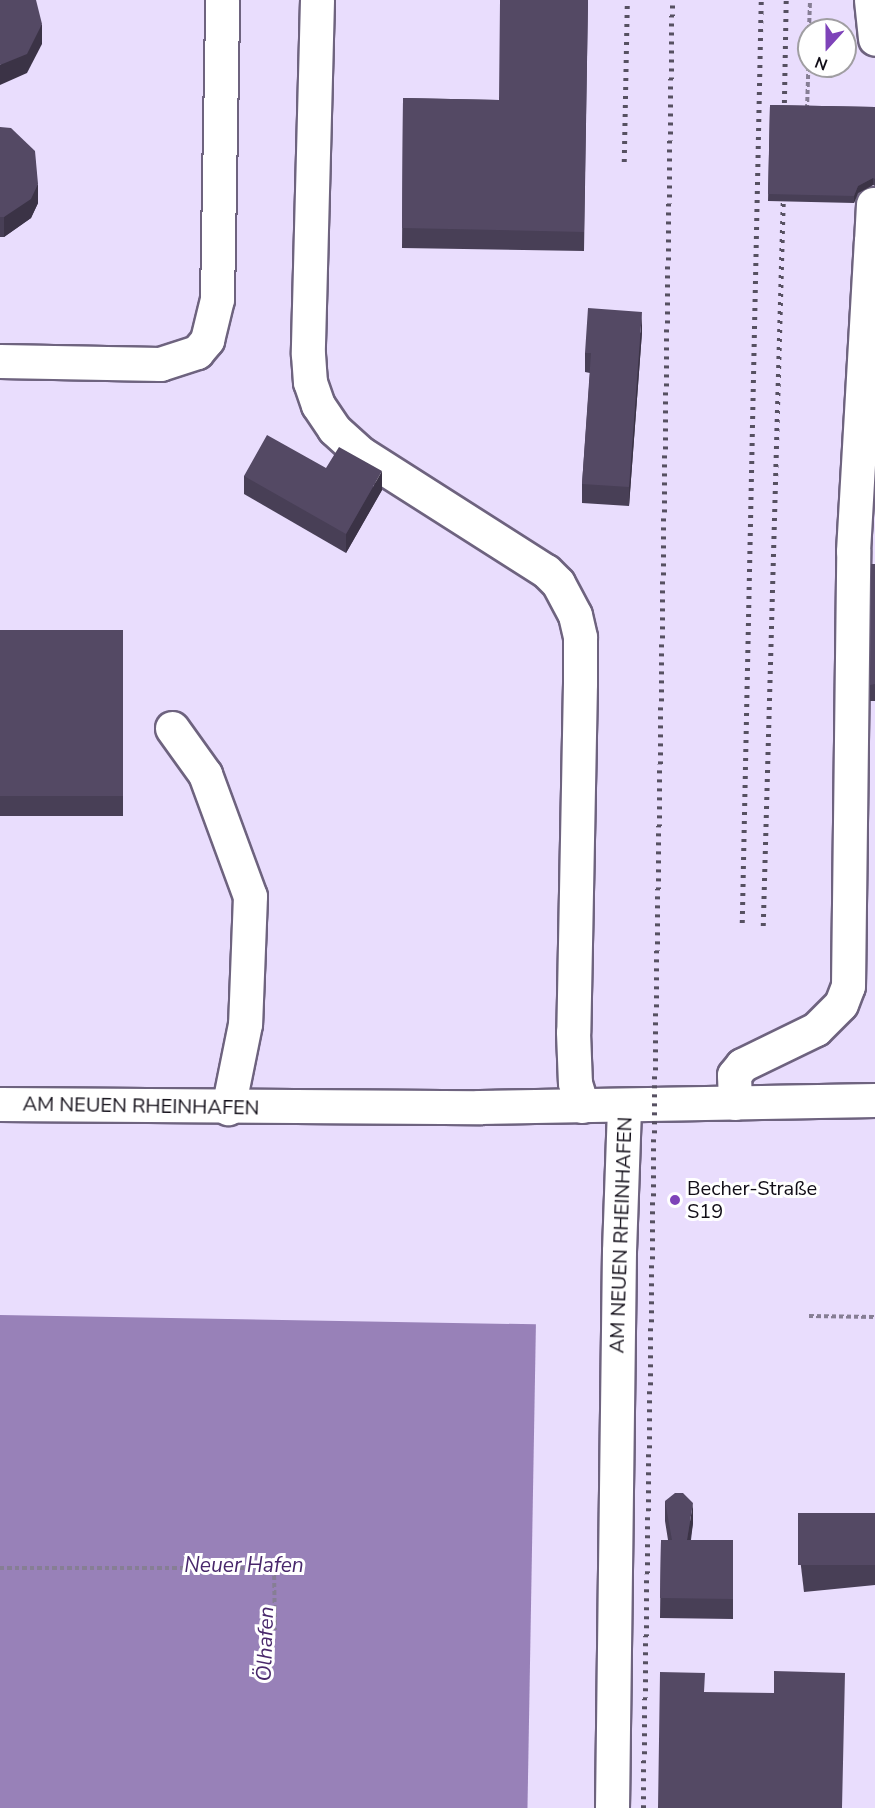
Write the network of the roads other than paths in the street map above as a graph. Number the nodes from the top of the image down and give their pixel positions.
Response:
1 (222, 0) edge
2 (317, 0) edge
3 (871, 0) edge
4 (875, 39) edge
5 (873, 204) dead end
6 (873, 242) edge
7 (0, 361) edge
8 (172, 728) dead end
9 (875, 1100) edge
10 (735, 1103) junction
11 (0, 1104) edge
12 (582, 1106) junction
13 (624, 1106) junction
14 (228, 1108) junction
15 (612, 1808) edge

1 - 7 street
2 - 12 street
3 - 4 street
5 - 6 street
6 - 10 street
8 - 14 street
9 - 10 street
10 - 13 street
11 - 14 street, AM NEUEN RHEINHAFEN
12 - 13 street, AM NEUEN RHEINHAFEN
12 - 14 street, AM NEUEN RHEINHAFEN
13 - 15 street, AM NEUEN RHEINHAFEN

